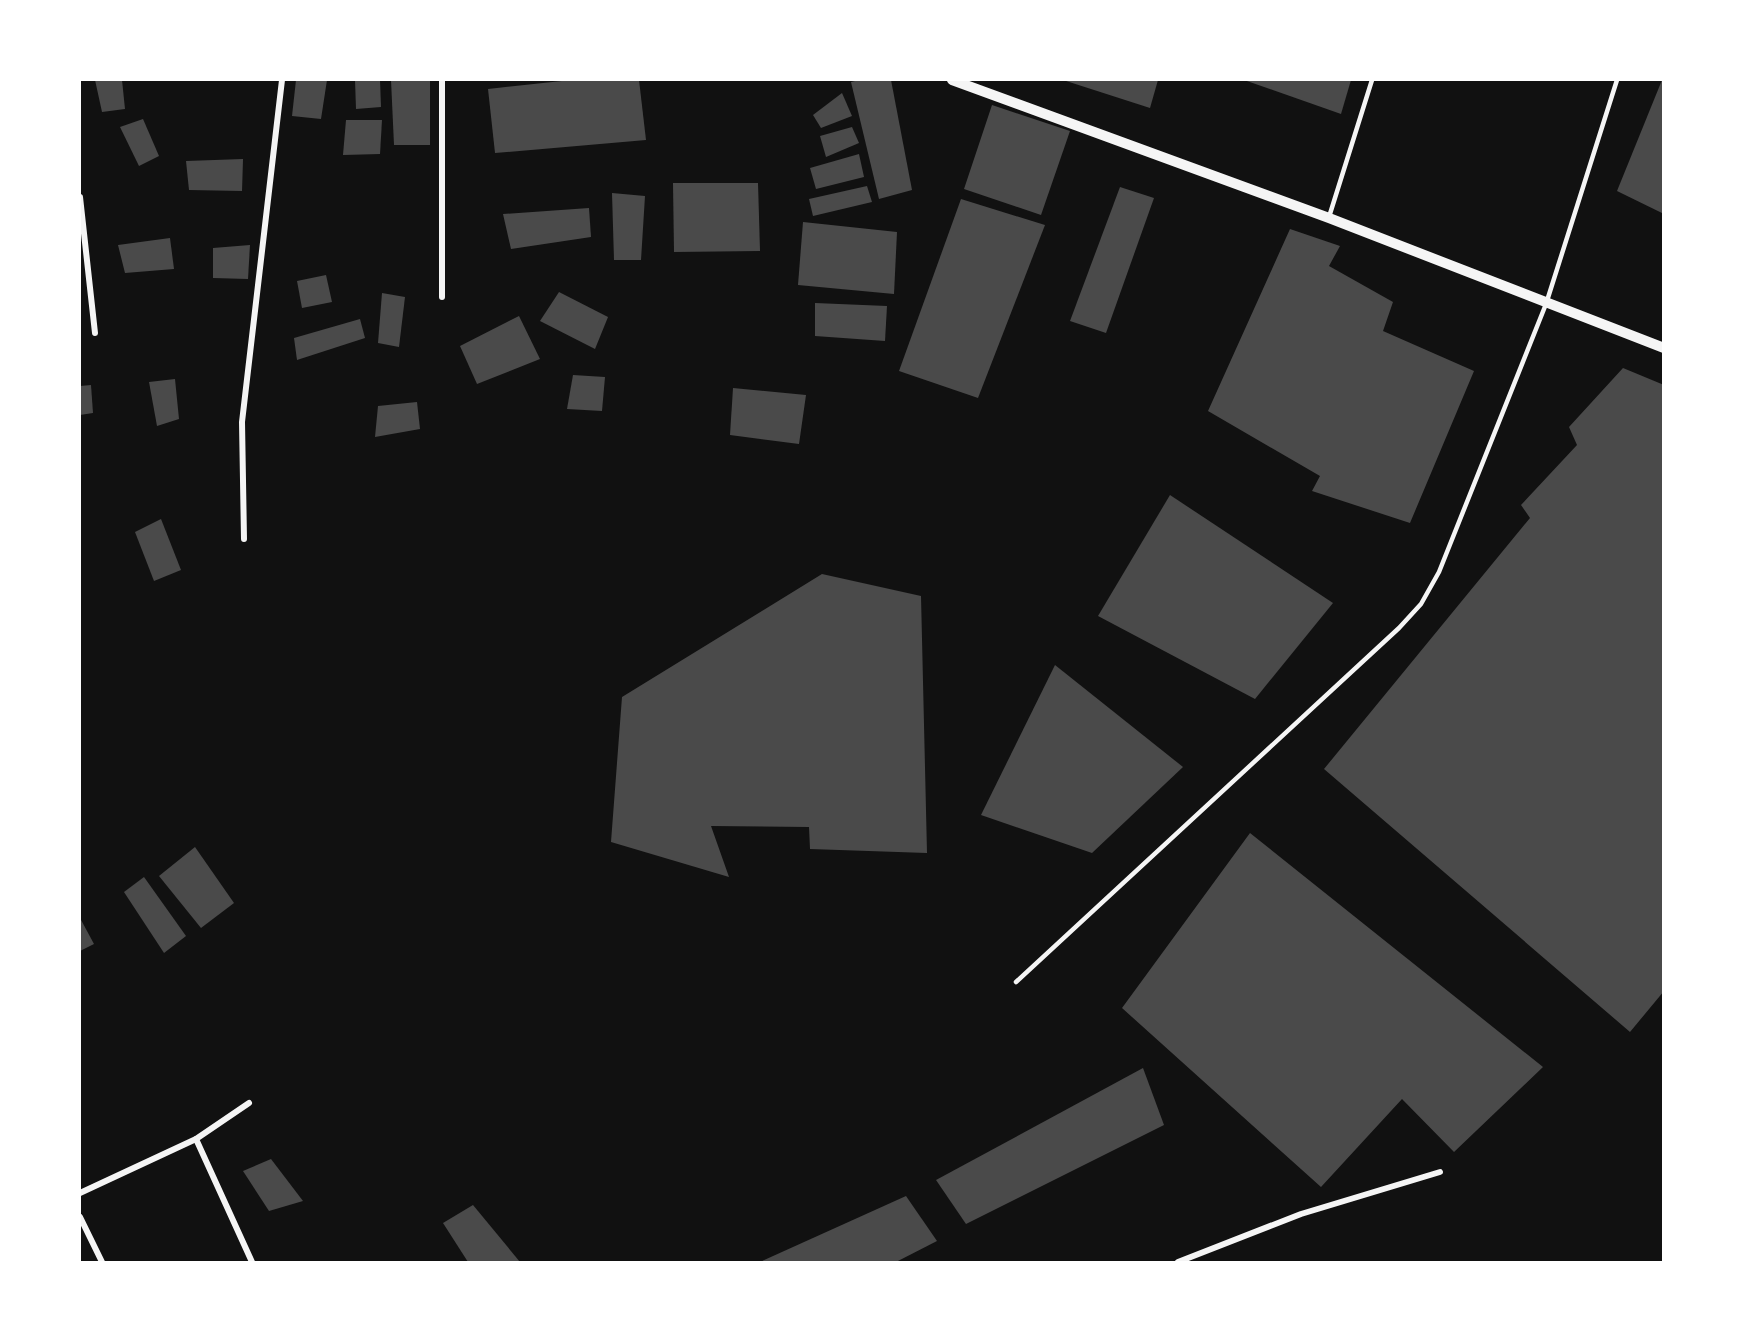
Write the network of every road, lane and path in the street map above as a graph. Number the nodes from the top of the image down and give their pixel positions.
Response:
1 (282, 80) edge
2 (442, 80) edge
3 (952, 80) edge
4 (1372, 80) edge
5 (1617, 80) edge
6 (80, 197) edge
7 (1329, 218) junction
8 (442, 297) dead end
9 (1546, 304) junction
10 (95, 333) dead end
11 (1664, 348) edge
12 (244, 540) dead end
13 (1016, 982) dead end
14 (249, 1103) dead end
15 (195, 1139) junction
16 (1440, 1172) dead end
17 (80, 1193) edge
18 (80, 1217) edge
19 (102, 1263) edge
20 (252, 1263) edge
21 (1178, 1263) edge

1 - 12 street
2 - 8 street
3 - 7 street
4 - 7 lane
5 - 9 lane
6 - 10 street
7 - 9 street
9 - 11 street
9 - 13 lane
14 - 15 street
15 - 17 street
15 - 20 street
16 - 21 street
18 - 19 street

